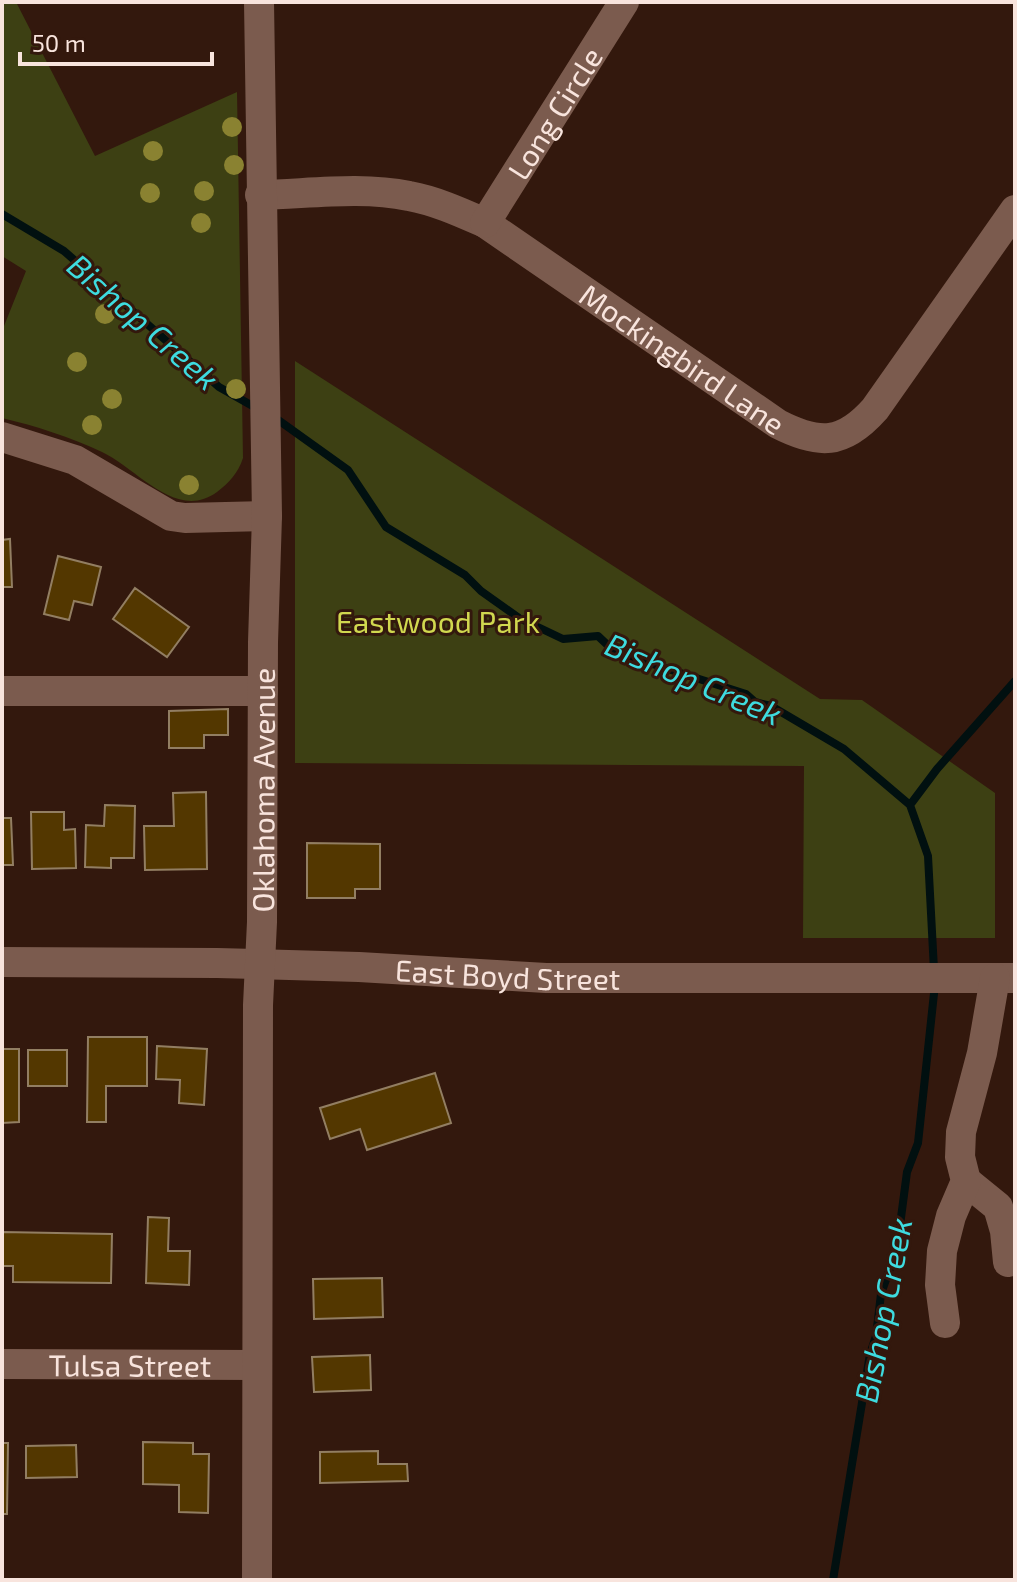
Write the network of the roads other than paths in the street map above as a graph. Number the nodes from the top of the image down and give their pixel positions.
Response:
1 (259, 2) edge
2 (624, 2) edge
3 (260, 195) junction
4 (1015, 210) edge
5 (485, 223) junction
6 (2, 437) edge
7 (267, 516) junction
8 (2, 691) edge
9 (263, 691) junction
10 (2, 962) edge
11 (259, 964) junction
12 (996, 979) edge
13 (966, 1181) junction
14 (1008, 1262) dead end
15 (945, 1323) dead end
16 (2, 1364) edge
17 (257, 1365) junction
18 (257, 1580) edge

1 - 3 street, Oklahoma Avenue
2 - 5 street, Long Circle
3 - 5 street, Mockingbird Lane
3 - 7 street, Oklahoma Avenue
4 - 5 street, Mockingbird Lane
6 - 7 street
7 - 9 street, Oklahoma Avenue
8 - 9 street
9 - 11 street, Oklahoma Avenue
10 - 11 street, East Boyd Street
11 - 12 street, East Boyd Street
11 - 17 street, Oklahoma Avenue
12 - 13 street
13 - 14 street
13 - 15 street
16 - 17 street, Tulsa Street
17 - 18 street, Oklahoma Avenue

